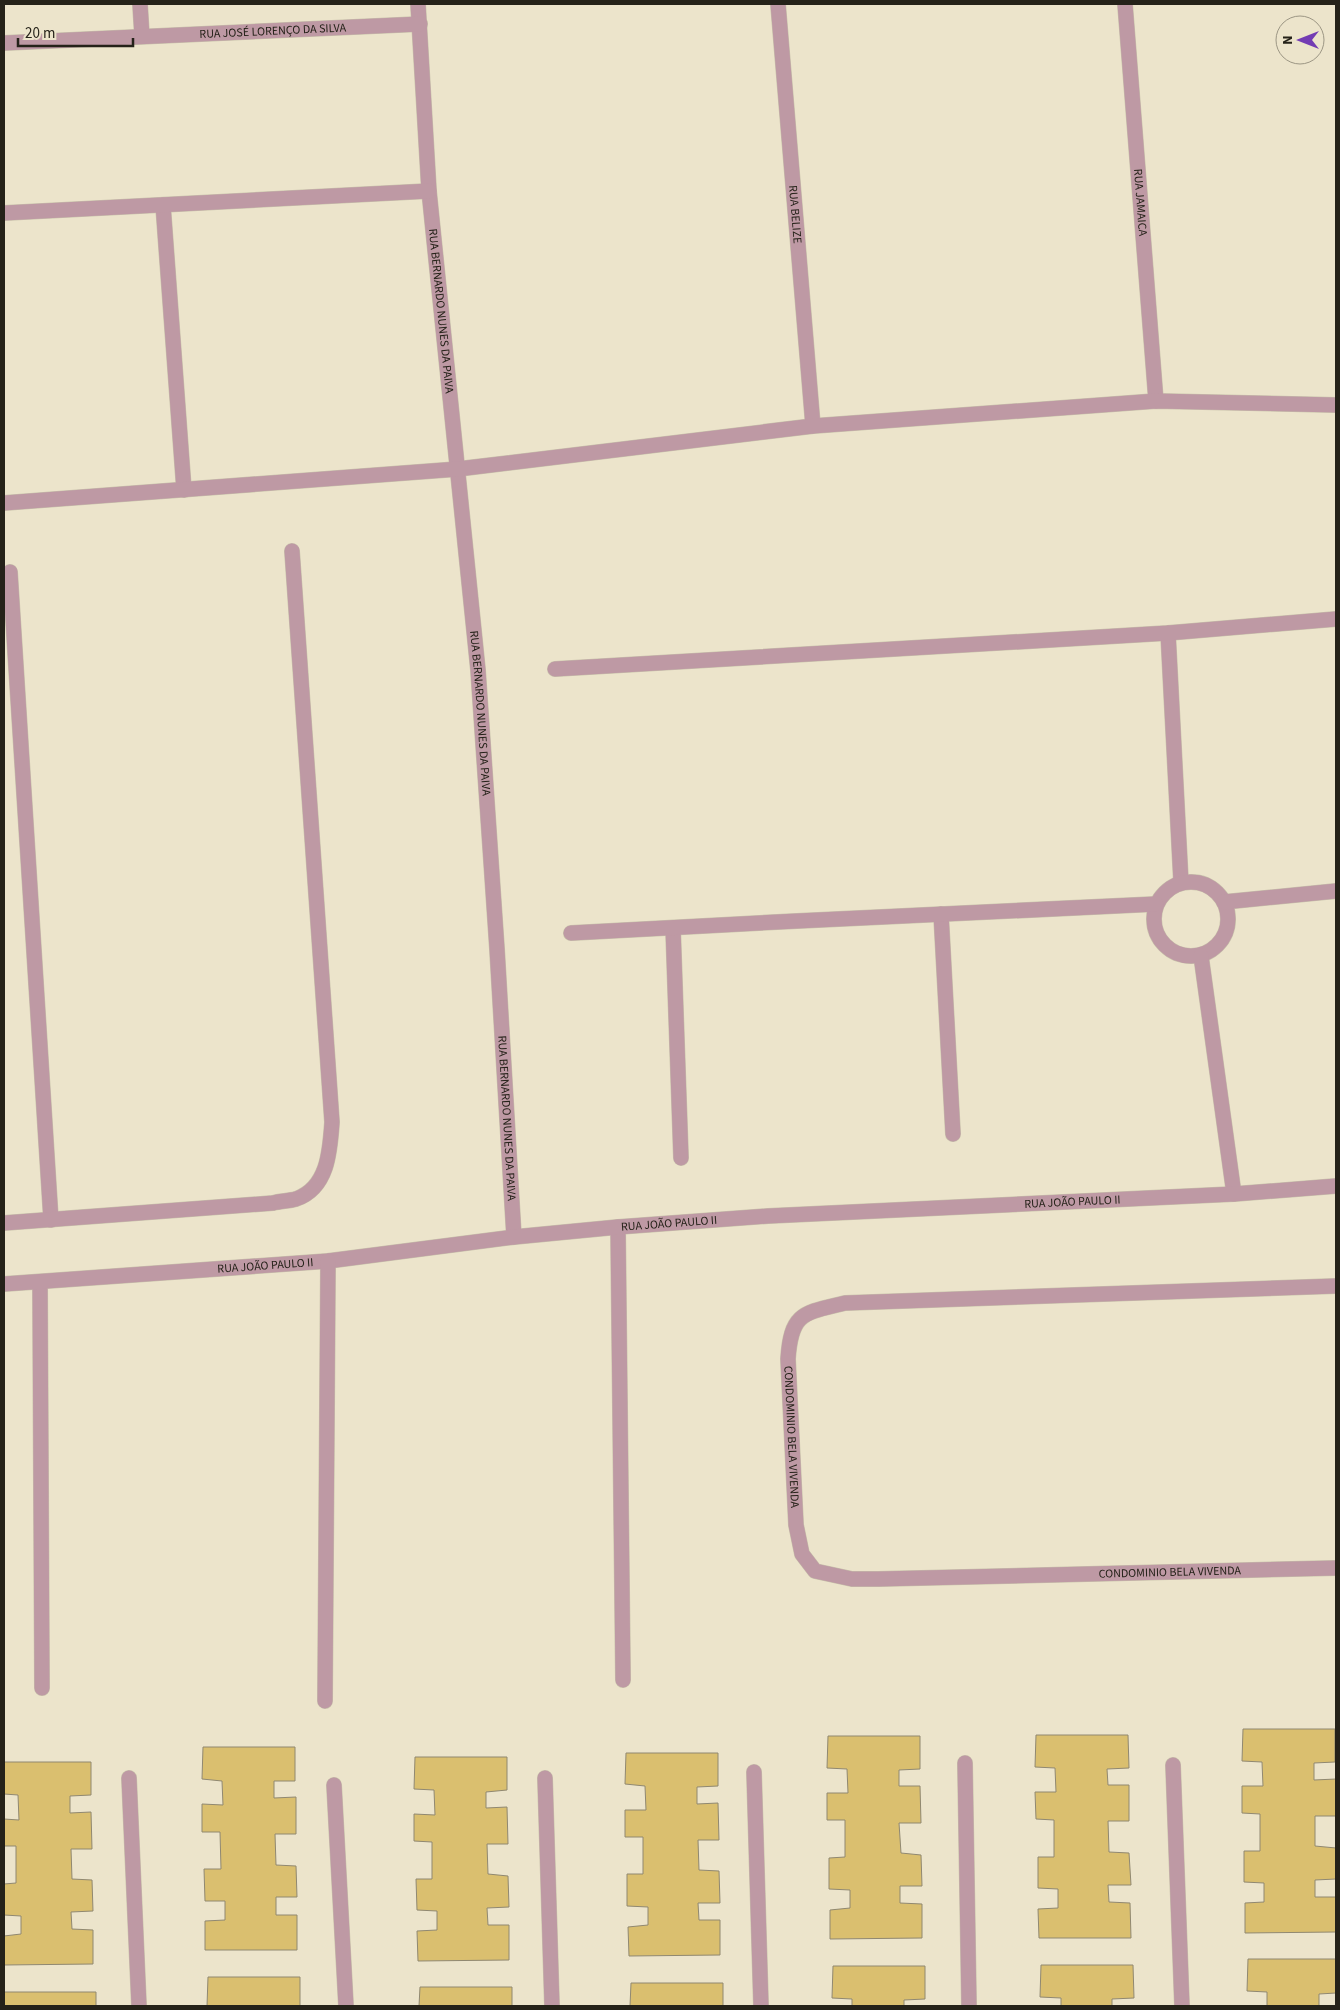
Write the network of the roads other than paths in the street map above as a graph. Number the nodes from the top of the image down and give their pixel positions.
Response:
1 (140, 4) edge
2 (418, 4) edge
3 (778, 4) edge
4 (1125, 4) edge
5 (420, 24) junction
6 (142, 36) junction
7 (4, 43) edge
8 (429, 191) junction
9 (163, 205) junction
10 (4, 213) edge
11 (1156, 401) junction
12 (1336, 405) edge
13 (813, 426) junction
14 (458, 469) junction
15 (184, 490) junction
16 (4, 504) edge
17 (292, 551) dead end
18 (10, 572) dead end
19 (1336, 619) edge
20 (1168, 633) junction
21 (555, 669) dead end
22 (1181, 882) junction
23 (1336, 891) edge
24 (1224, 902) junction
25 (1156, 904) junction
26 (941, 914) junction
27 (672, 928) junction
28 (571, 933) dead end
29 (1201, 956) junction
30 (953, 1134) dead end
31 (681, 1158) dead end
32 (1336, 1186) edge
33 (1234, 1194) junction
34 (51, 1220) junction
35 (4, 1224) edge
36 (618, 1227) junction
37 (514, 1237) junction
38 (328, 1261) junction
39 (40, 1283) junction
40 (4, 1284) edge
41 (1336, 1286) edge
42 (1336, 1568) edge
43 (624, 1680) dead end
44 (42, 1688) dead end
45 (325, 1701) dead end
46 (965, 1763) dead end
47 (1173, 1765) dead end
48 (754, 1772) dead end
49 (129, 1778) dead end
50 (545, 1778) dead end
51 (334, 1785) dead end
52 (139, 2006) edge
53 (346, 2006) edge
54 (552, 2006) edge
55 (761, 2006) edge
56 (969, 2006) edge
57 (1182, 2006) edge

1 - 6 street
2 - 5 street, RUA BERNARDO NUNES DA PAIVA
3 - 13 street, RUA BELIZE
4 - 11 street, RUA JAMAICA
5 - 6 street, RUA JOSÉ LORENÇO DA SILVA
5 - 8 street, RUA BERNARDO NUNES DA PAIVA
6 - 7 street, RUA JOSÉ LORENÇO DA SILVA
8 - 9 street
8 - 14 street, RUA BERNARDO NUNES DA PAIVA
9 - 10 street
9 - 15 street
11 - 12 street
11 - 13 street
13 - 14 street
14 - 15 street
14 - 37 street, RUA BERNARDO NUNES DA PAIVA
15 - 16 street
17 - 34 street
18 - 34 street
19 - 20 street
20 - 21 street
20 - 22 street
22 - 24 street
22 - 25 street
23 - 24 street
24 - 29 street
25 - 26 street
25 - 29 street
26 - 27 street
26 - 30 street
27 - 28 street
27 - 31 street
29 - 33 street
32 - 33 street, RUA JOÃO PAULO II
33 - 36 street, RUA JOÃO PAULO II
34 - 35 street
36 - 37 street, RUA JOÃO PAULO II
36 - 43 street
37 - 38 street, RUA JOÃO PAULO II
38 - 39 street, RUA JOÃO PAULO II
38 - 45 street
39 - 40 street, RUA JOÃO PAULO II
39 - 44 street
41 - 42 street, CONDOMINIO BELA VIVENDA
46 - 56 street
47 - 57 street
48 - 55 street
49 - 52 street
50 - 54 street
51 - 53 street

